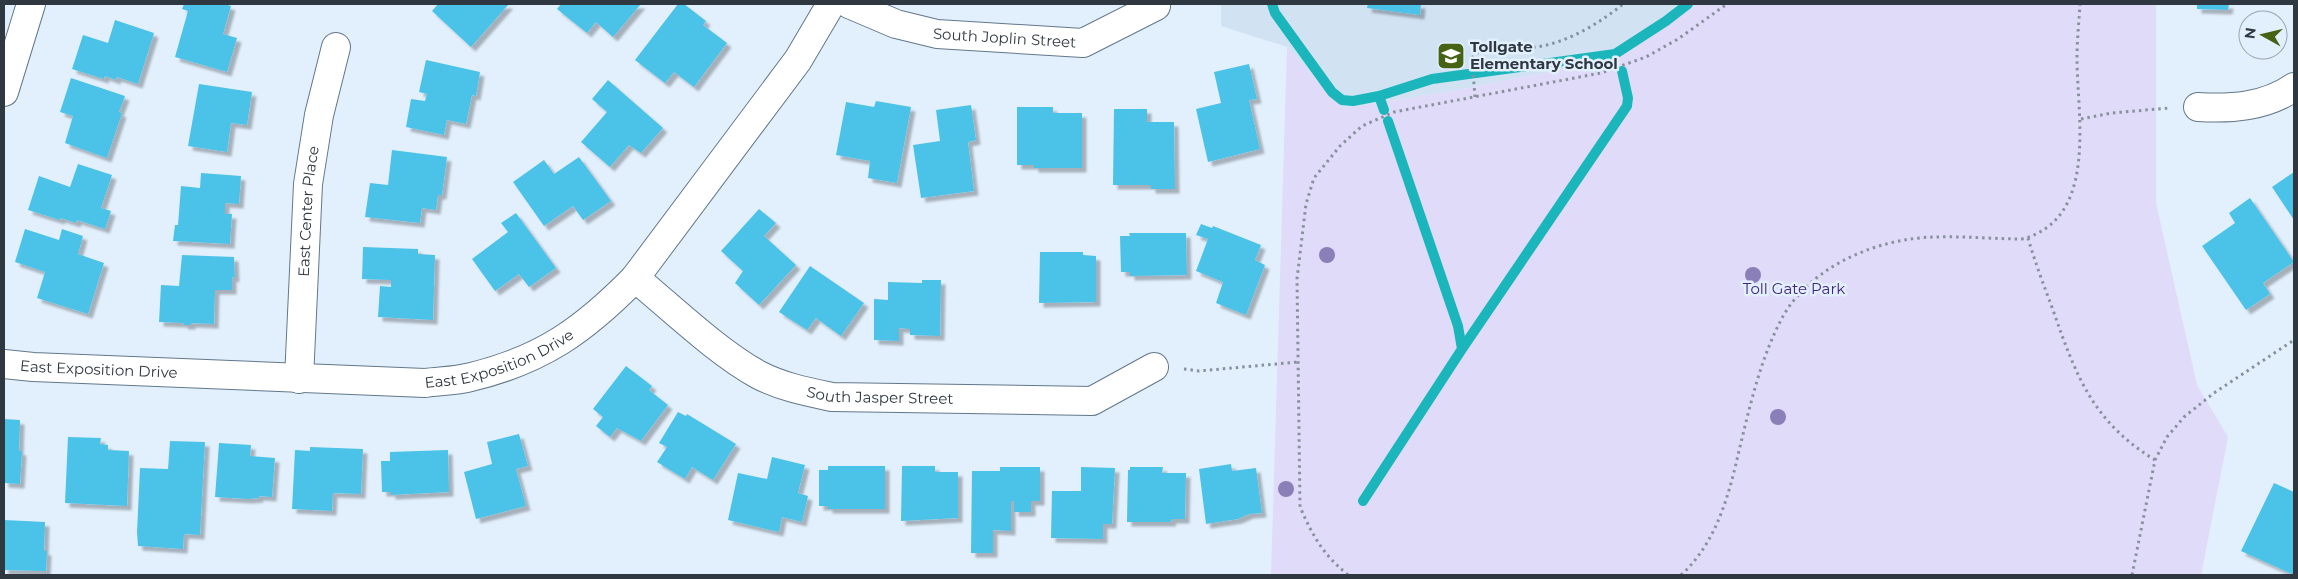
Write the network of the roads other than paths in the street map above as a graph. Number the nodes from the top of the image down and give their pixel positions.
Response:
1 (32, 4) edge
2 (831, 4) edge
3 (849, 4) edge
4 (1156, 6) dead end
5 (336, 47) dead end
6 (2294, 87) edge
7 (4, 92) edge
8 (2198, 107) road end
9 (635, 278) junction
10 (4, 364) edge
11 (1154, 367) road end
12 (299, 379) junction

1 - 7 street
2 - 9 street, East Exposition Drive
3 - 4 street, South Joplin Street
5 - 12 street, East Center Place
6 - 8 street
9 - 11 street, South Jasper Street
9 - 12 street, East Exposition Drive
10 - 12 street, East Exposition Drive

